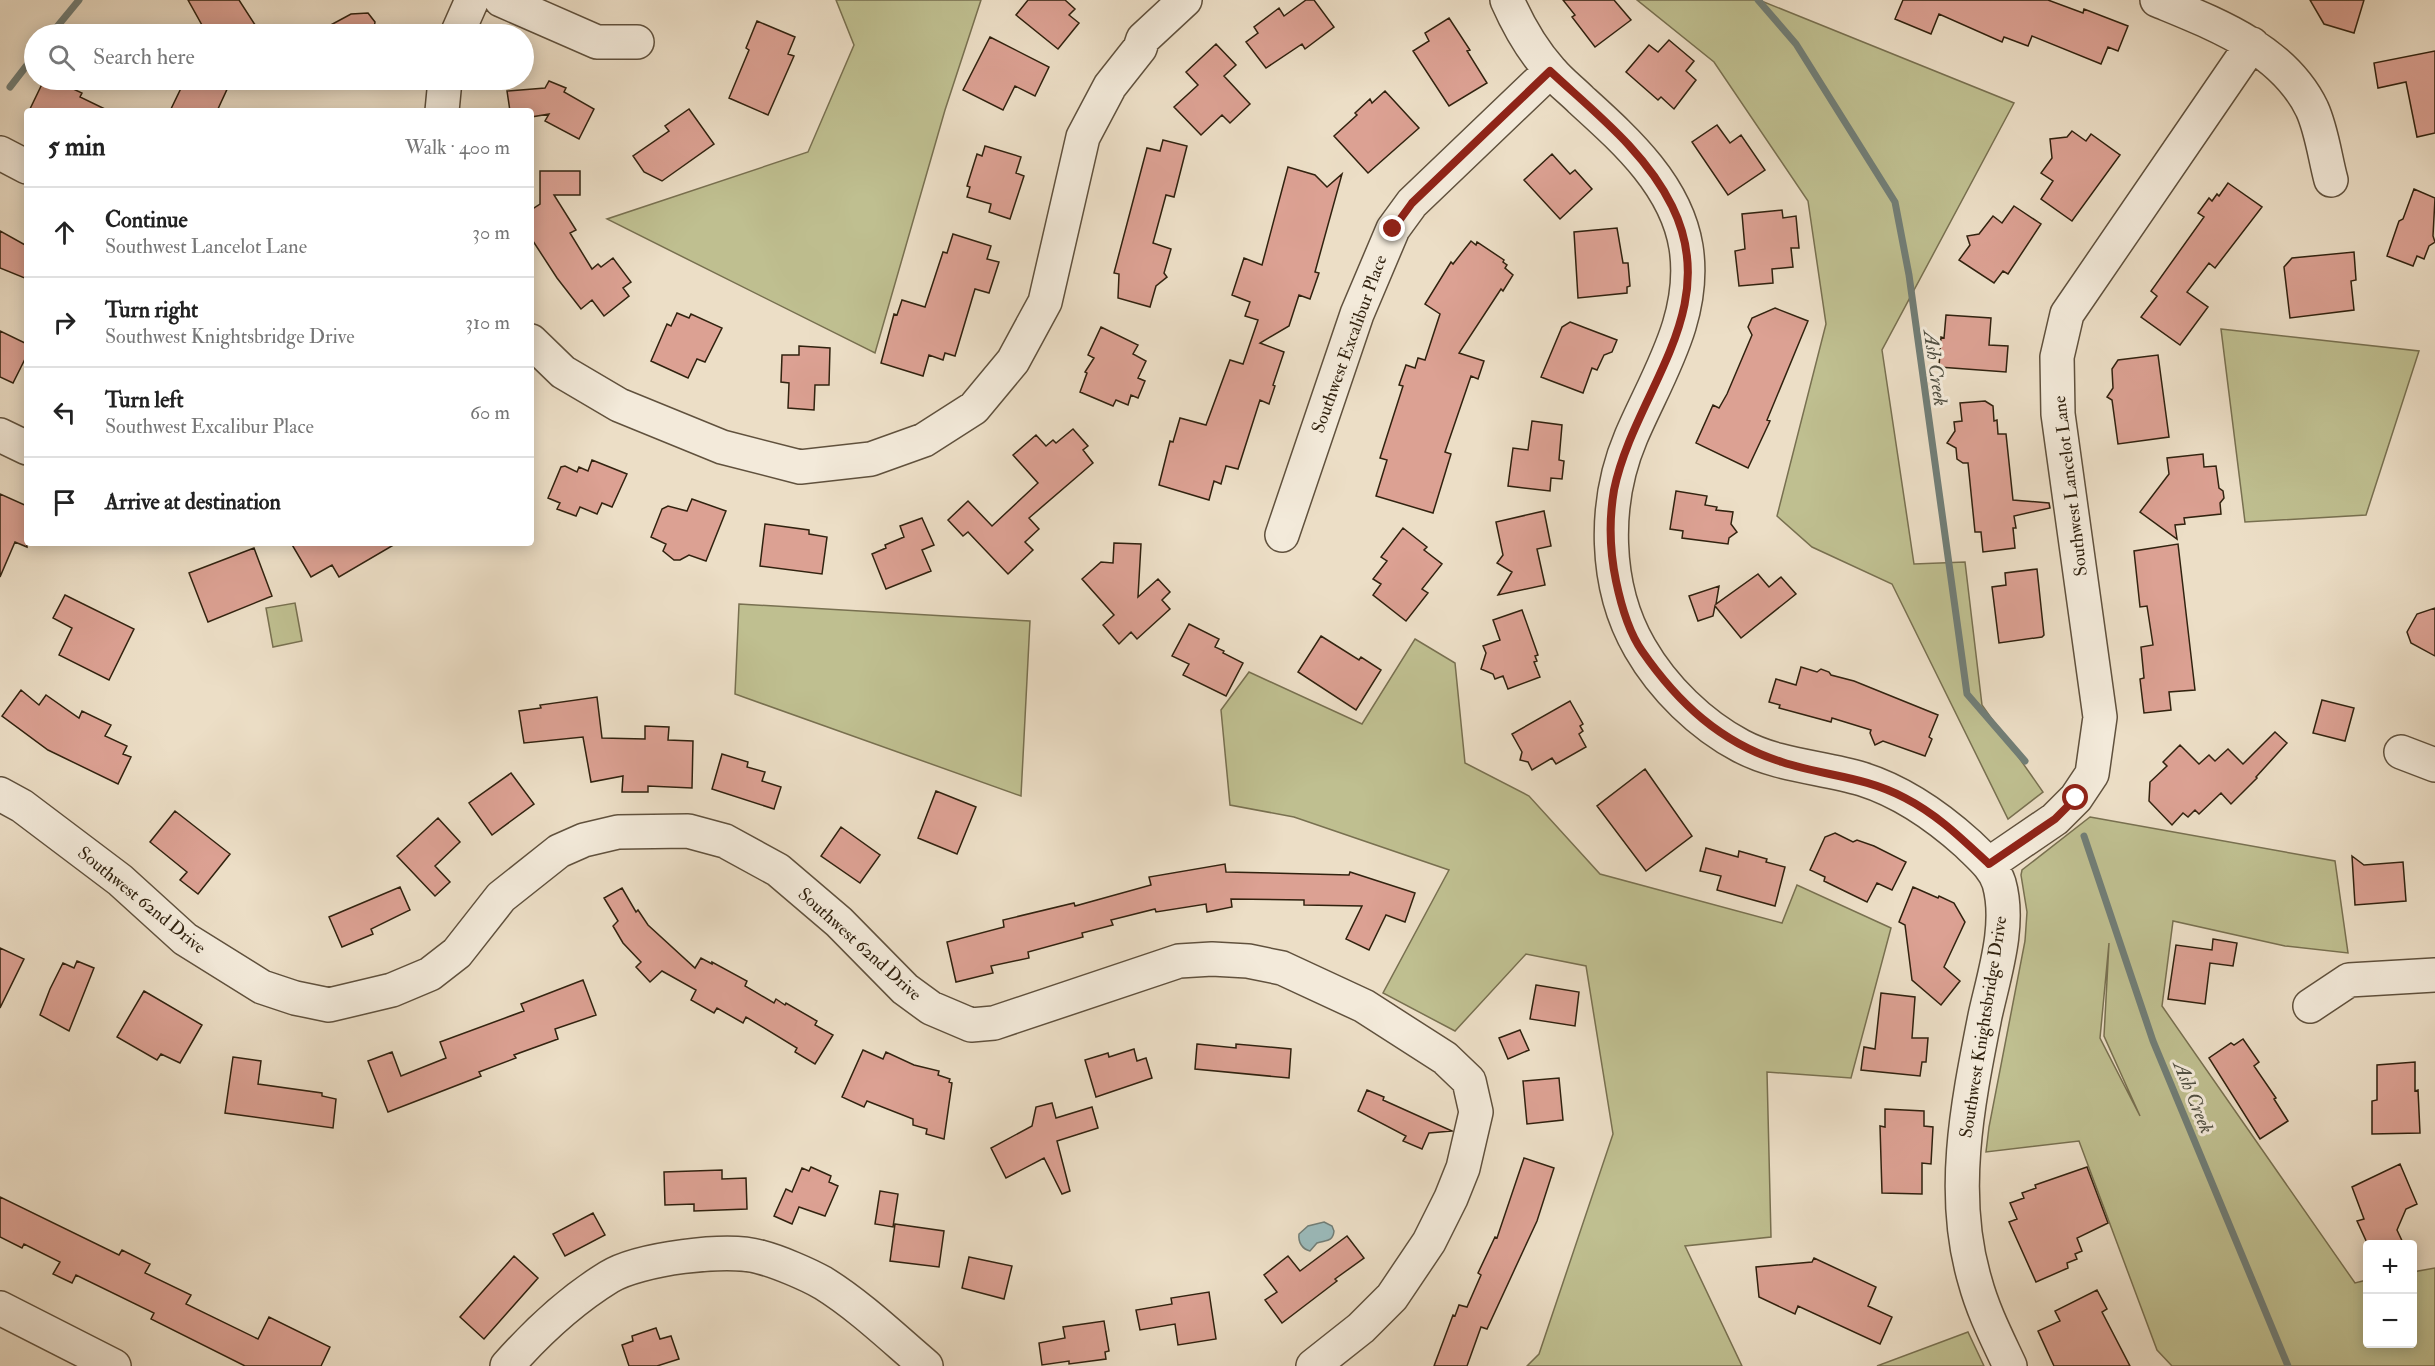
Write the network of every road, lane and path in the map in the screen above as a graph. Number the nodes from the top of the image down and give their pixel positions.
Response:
1 (472, 0) edge
2 (501, 0) edge
3 (1185, 0) edge
4 (1507, 0) edge
5 (2157, 0) edge
6 (461, 24) edge
7 (637, 42) dead end
8 (2252, 44) junction
9 (1550, 71) junction
10 (445, 90) edge
11 (442, 108) edge
12 (0, 153) edge
13 (24, 165) edge
14 (2331, 180) dead end
15 (534, 344) edge
16 (0, 435) edge
17 (24, 447) edge
18 (1282, 535) dead end
19 (2401, 752) dead end
20 (2435, 765) edge
21 (0, 794) edge
22 (1989, 864) junction
23 (2435, 975) edge
24 (2310, 1006) dead end
25 (0, 1308) edge
26 (114, 1366) edge
27 (507, 1366) edge
28 (926, 1366) edge
29 (1313, 1366) edge
30 (2010, 1366) edge

1 - 6 street
2 - 7 street
3 - 15 street
4 - 9 street, Southwest Knightsbridge Drive
5 - 8 street
8 - 14 street
8 - 22 street, Southwest Lancelot Lane
9 - 18 street, Southwest Excalibur Place
9 - 22 street, Southwest Knightsbridge Drive
10 - 11 street
12 - 13 street
16 - 17 street
19 - 20 street
21 - 29 street, Southwest 62nd Drive
22 - 30 street, Southwest Knightsbridge Drive
23 - 24 street
25 - 26 street
27 - 28 street

